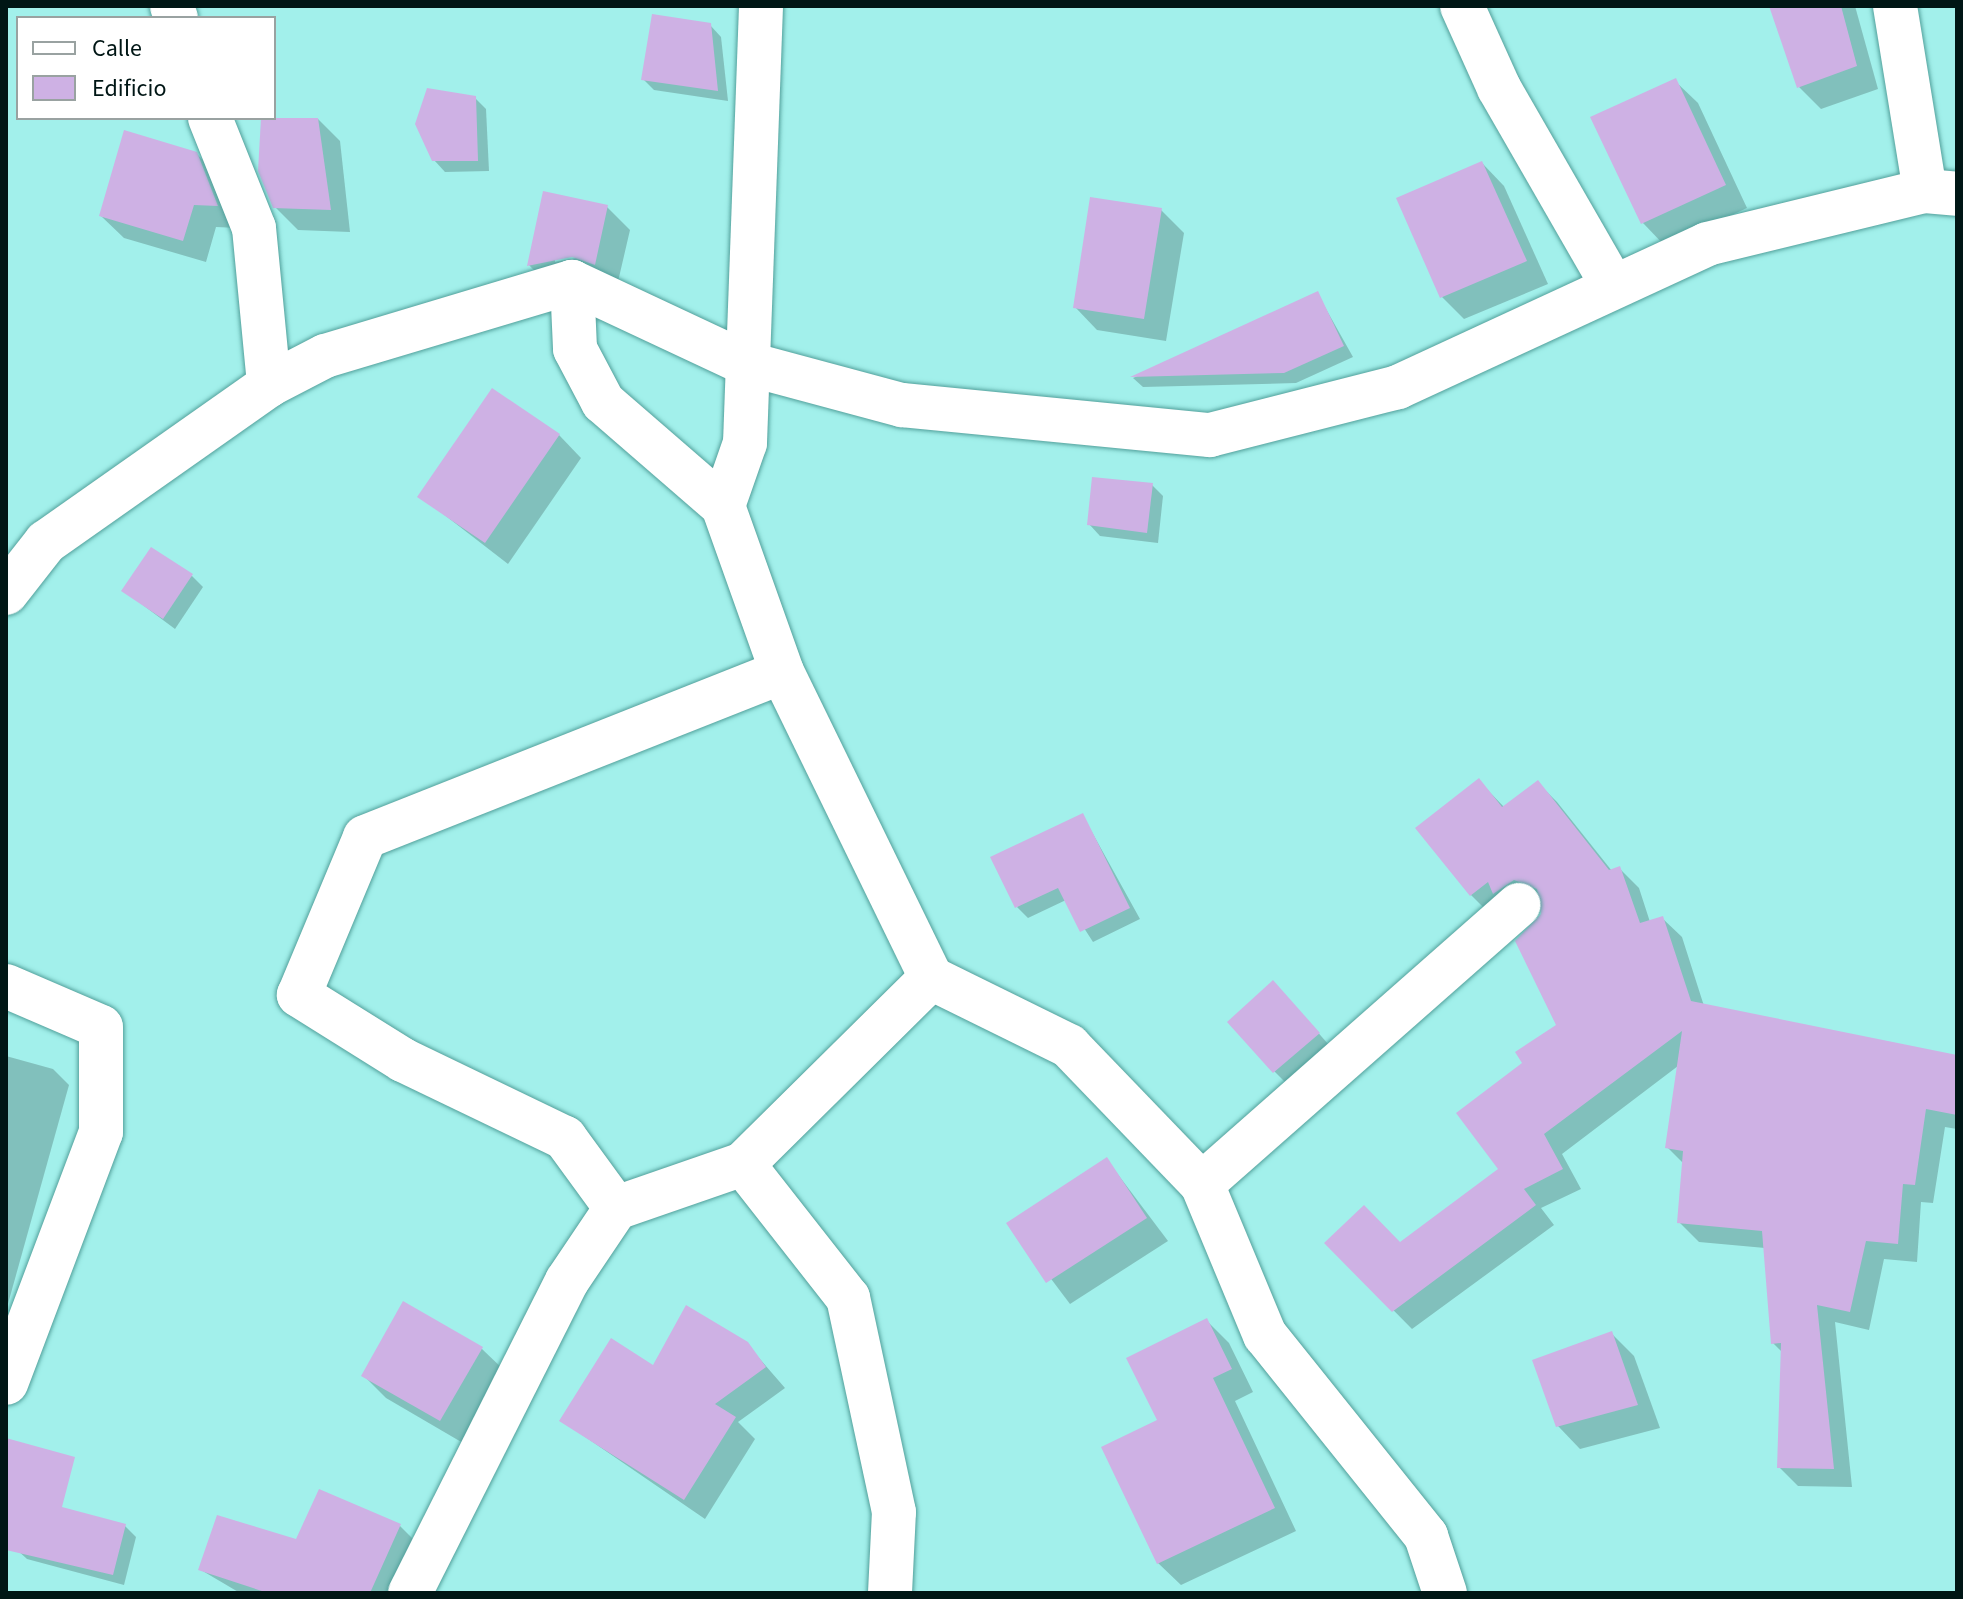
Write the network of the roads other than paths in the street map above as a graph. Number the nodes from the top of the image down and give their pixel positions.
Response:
1 (761, 6) edge
2 (1462, 6) edge
3 (1895, 6) edge
4 (211, 120) edge
5 (1941, 193) edge
6 (572, 282) junction
7 (1611, 283) junction
8 (745, 363) junction
9 (269, 385) junction
10 (723, 506) junction
11 (6, 593) edge
12 (782, 672) junction
13 (1518, 905) dead end
14 (931, 978) junction
15 (6, 986) edge
16 (743, 1164) junction
17 (1202, 1184) junction
18 (616, 1208) junction
19 (19, 1308) edge
20 (6, 1383) edge
21 (410, 1593) edge
22 (890, 1593) edge
23 (1445, 1593) edge

1 - 8 street
2 - 7 street
3 - 5 street
4 - 9 street
5 - 7 street
6 - 8 street
6 - 9 street
6 - 10 street
7 - 8 street
8 - 10 street
9 - 11 street
10 - 12 street
12 - 14 street
12 - 18 street
13 - 17 street
14 - 16 street
14 - 17 street
15 - 19 street
16 - 18 street
16 - 22 street
17 - 23 street
18 - 21 street
19 - 20 street

